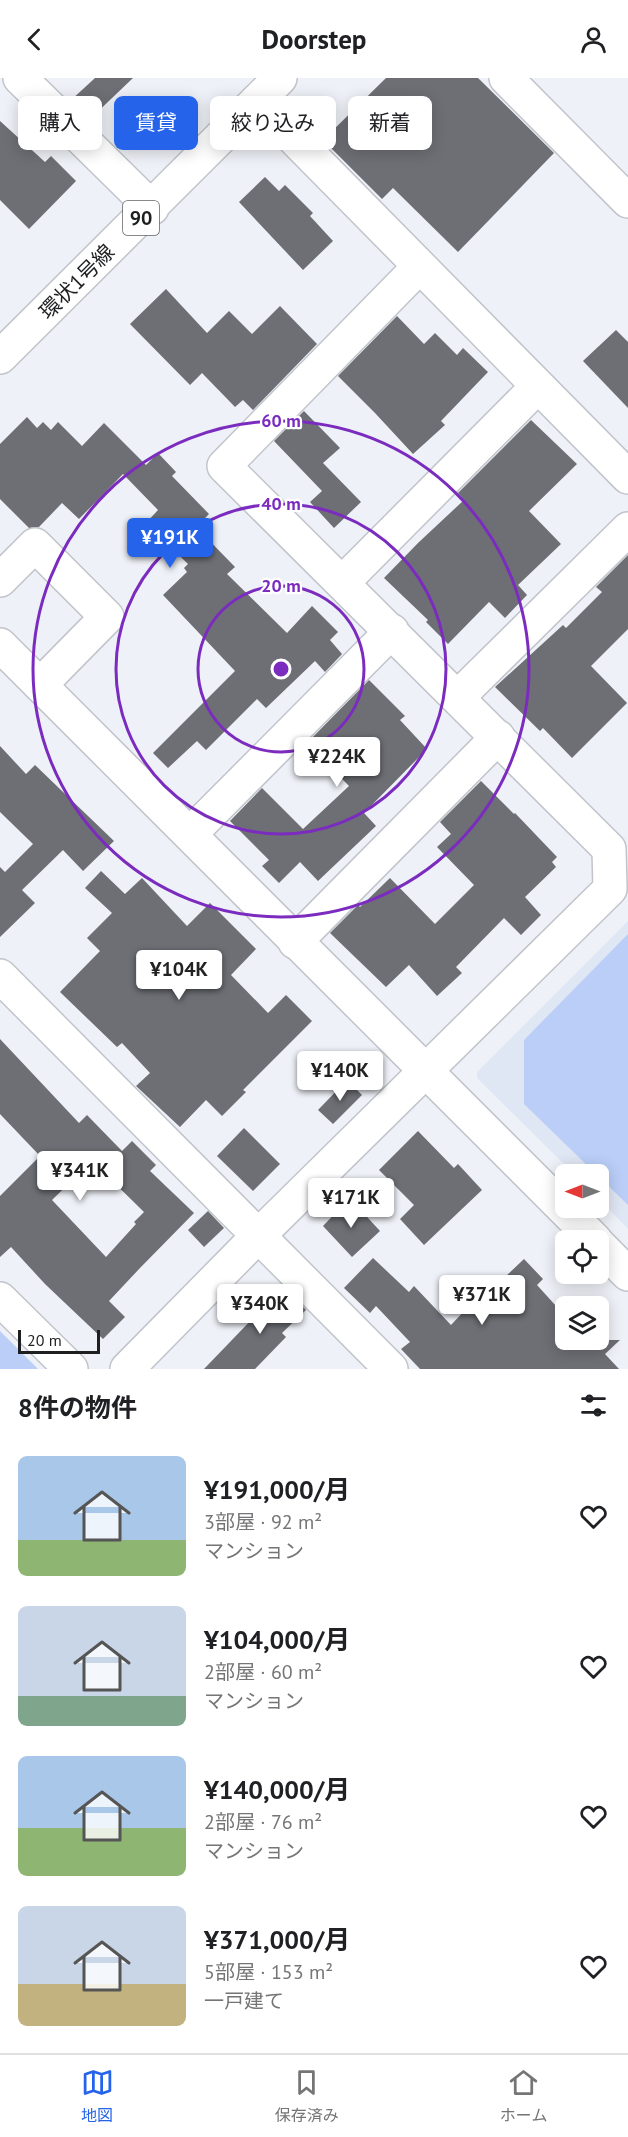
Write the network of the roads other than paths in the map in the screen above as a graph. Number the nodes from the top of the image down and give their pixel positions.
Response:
1 (20, 78) edge
2 (280, 78) edge
3 (506, 78) edge
4 (262, 96) edge
5 (210, 149) edge
6 (305, 150) edge
7 (628, 201) edge
8 (152, 208) junction
9 (419, 267) junction
10 (0, 357) edge
11 (537, 387) junction
12 (627, 475) edge
13 (628, 529) edge
14 (0, 580) edge
15 (343, 582) junction
16 (392, 631) junction
17 (0, 645) edge
18 (40, 685) junction
19 (458, 697) junction
20 (498, 737) junction
21 (190, 834) junction
22 (619, 896) edge
23 (295, 942) junction
24 (0, 976) edge
25 (425, 1071) junction
26 (585, 1230) edge
27 (258, 1236) junction
28 (609, 1255) edge
29 (628, 1274) edge
30 (0, 1299) edge
31 (71, 1369) edge
32 (127, 1369) edge
33 (391, 1369) edge

1 - 8 street
2 - 4 street, 環状1号線 / 90
3 - 7 street
5 - 8 street, 環状1号線 / 90
6 - 9 street
8 - 10 street, 環状1号線 / 90
9 - 11 street
9 - 15 street
11 - 12 street
11 - 15 street
13 - 19 street
14 - 18 street
15 - 16 street
16 - 19 street
16 - 21 street
17 - 18 street
18 - 21 street
19 - 20 street
20 - 22 street
20 - 23 street
21 - 23 street
22 - 25 street
23 - 25 street
24 - 27 street
25 - 26 street
25 - 27 street
27 - 32 street
27 - 33 street
28 - 29 street
30 - 31 street

